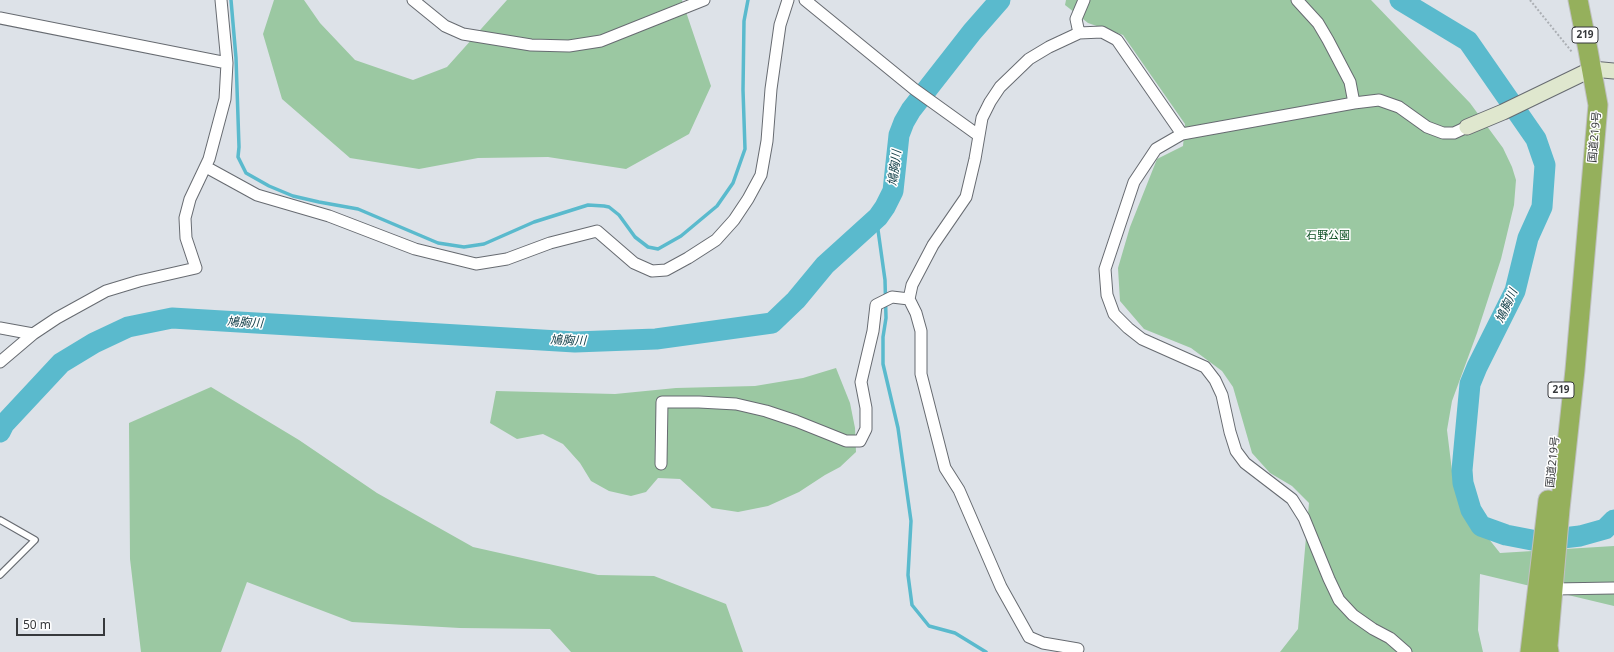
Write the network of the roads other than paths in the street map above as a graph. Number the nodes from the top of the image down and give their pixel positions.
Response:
1 (221, 0) edge
2 (413, 0) edge
3 (704, 0) edge
4 (788, 0) edge
5 (805, 0) edge
6 (1084, 0) edge
7 (1297, 0) edge
8 (1578, 0) edge
9 (0, 18) edge
10 (1079, 33) junction
11 (227, 62) junction
12 (1592, 69) junction
13 (1614, 71) edge
14 (1354, 102) junction
15 (1468, 127) joint
16 (1182, 134) junction
17 (978, 135) junction
18 (206, 167) junction
19 (909, 299) junction
20 (0, 328) edge
21 (32, 334) junction
22 (0, 362) edge
23 (661, 464) dead end
24 (0, 520) edge
25 (0, 576) edge
26 (1550, 577) junction
27 (1614, 588) edge
28 (1078, 649) dead end
29 (1406, 652) edge
30 (1530, 652) edge
31 (1549, 652) edge

1 - 11 street
2 - 3 street
4 - 18 street
5 - 17 street
6 - 10 street
7 - 14 street
8 - 12 highway, 国道219号 / 219
9 - 11 street
10 - 16 street
10 - 17 street
11 - 18 street
12 - 13 street
12 - 15 street
12 - 26 highway, 国道219号 / 219
14 - 15 street
14 - 16 street
16 - 29 street
17 - 19 street
18 - 21 street
19 - 23 street
19 - 28 street
20 - 21 street
21 - 22 street
24 - 25 lane
26 - 27 street
26 - 30 highway, 国道219号 / 219
26 - 31 highway, 国道219号 / 219

